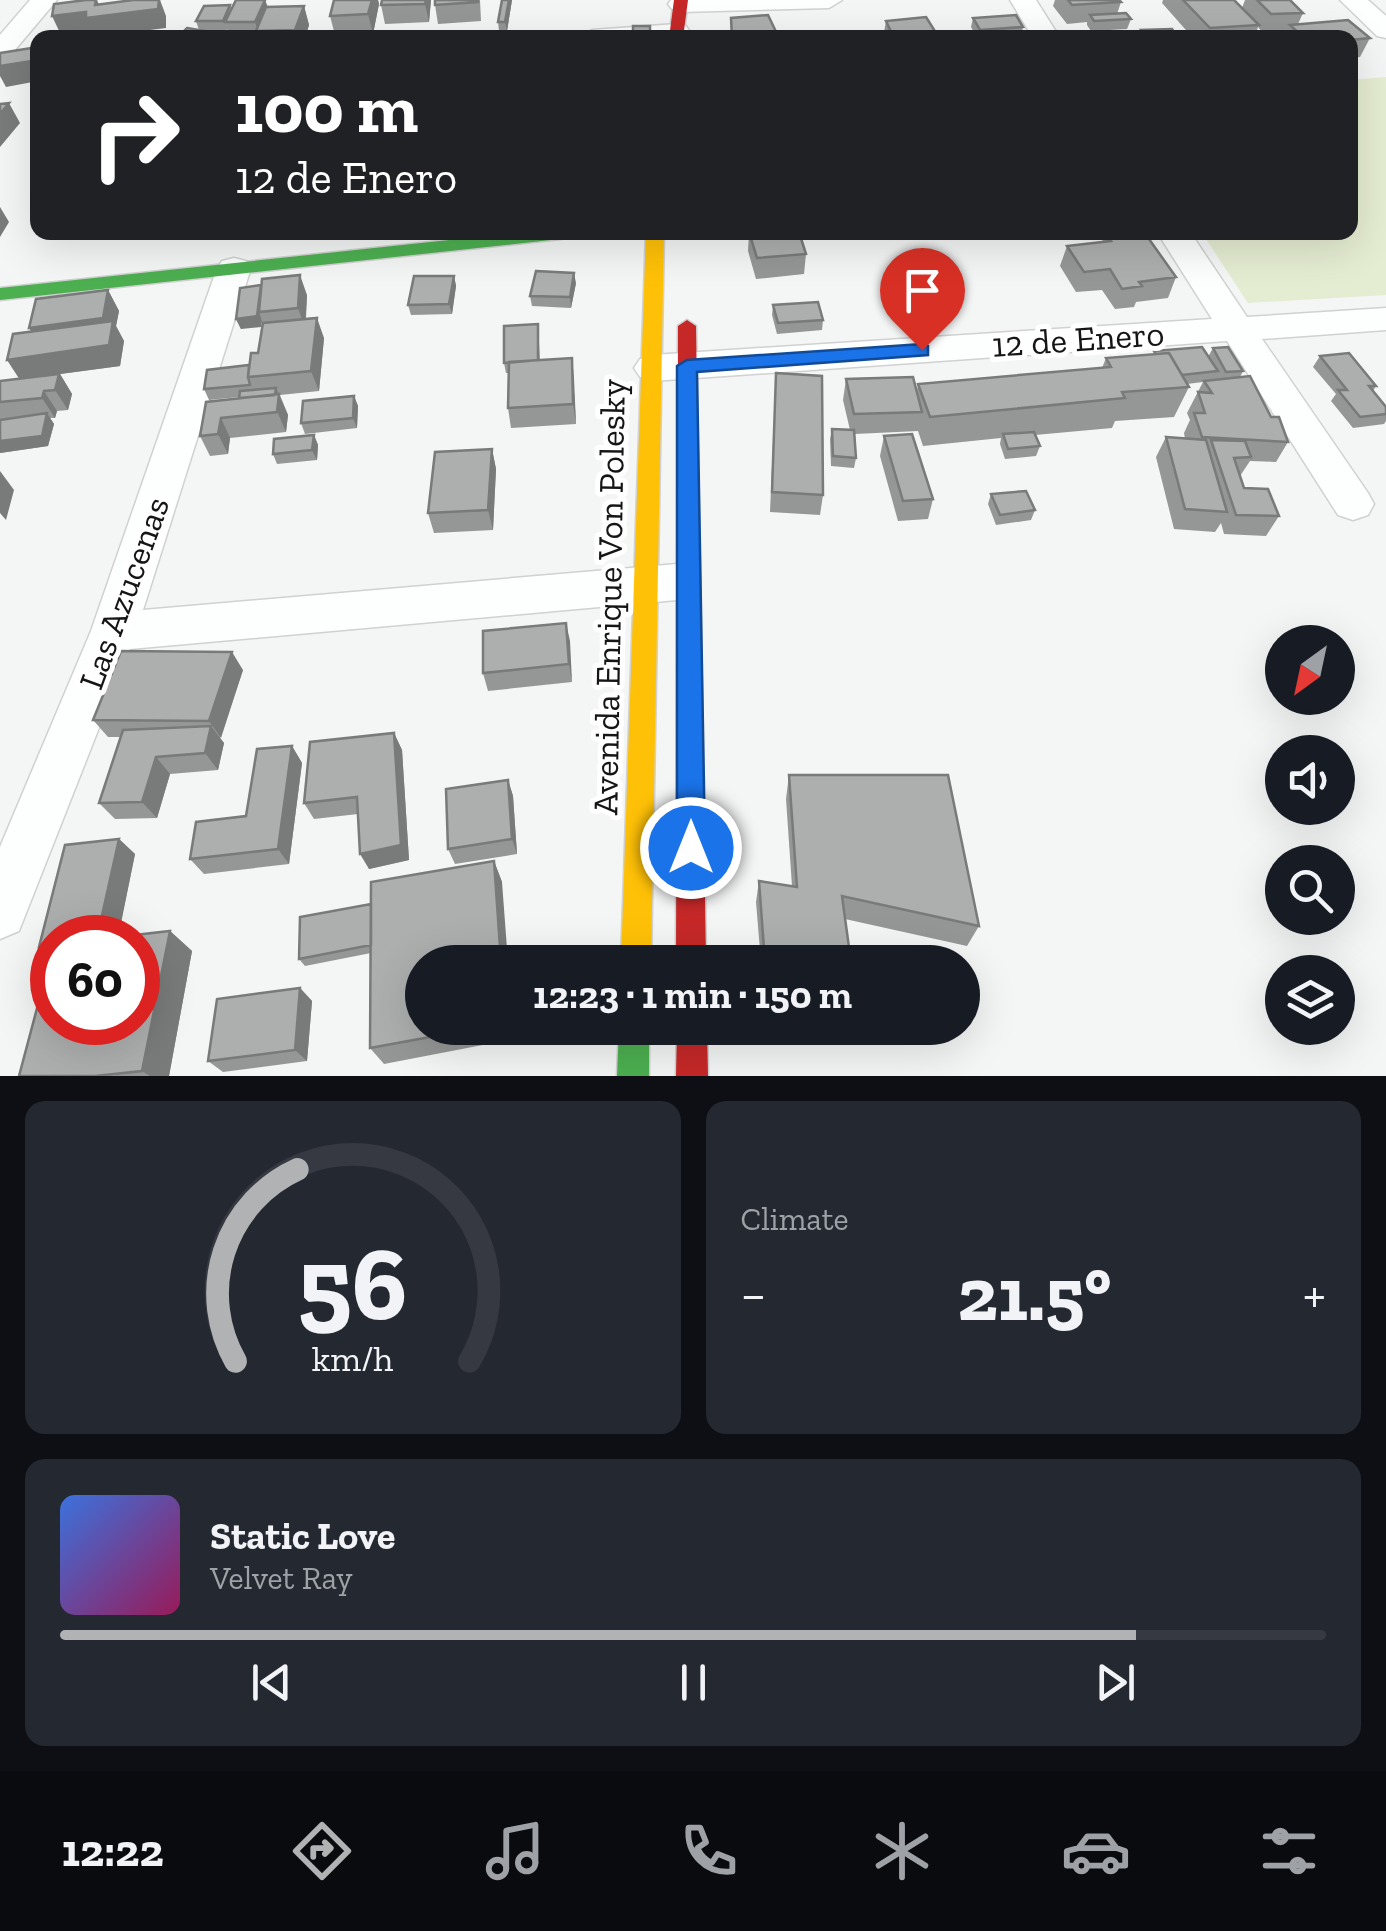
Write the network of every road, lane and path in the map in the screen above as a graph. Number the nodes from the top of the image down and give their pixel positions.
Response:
1 (44, 0) edge
2 (829, 0) edge
3 (1024, 0) edge
4 (1353, 0) edge
5 (695, 6) edge
6 (680, 30) edge
7 (1043, 30) edge
8 (1386, 30) edge
9 (0, 51) edge
10 (502, 240) edge
11 (655, 240) edge
12 (1178, 240) edge
13 (234, 268) junction
14 (0, 294) edge
15 (688, 309) dead end
16 (1386, 319) edge
17 (1234, 328) junction
18 (687, 366) junction
19 (649, 368) junction
20 (1353, 504) dead end
21 (689, 581) junction
22 (645, 584) junction
23 (114, 631) junction
24 (0, 912) edge
25 (636, 945) edge
26 (692, 945) edge
27 (634, 1045) edge
28 (692, 1045) edge
29 (633, 1076) edge
30 (692, 1076) edge

1 - 9 street
2 - 5 street
3 - 7 street
4 - 8 street
5 - 6 main road
10 - 13 main road
11 - 19 main road, Avenida Enrique Von Polesky
12 - 17 street
13 - 14 main road
13 - 23 street, Las Azucenas
15 - 18 main road
16 - 17 street, 12 de Enero
17 - 18 street, 12 de Enero
17 - 20 street
18 - 19 street, 12 de Enero
18 - 21 main road
19 - 22 main road, Avenida Enrique Von Polesky
21 - 22 street
21 - 26 main road
22 - 23 street
22 - 25 main road, Avenida Enrique Von Polesky
23 - 24 street, Las Azucenas
27 - 29 main road
28 - 30 main road

